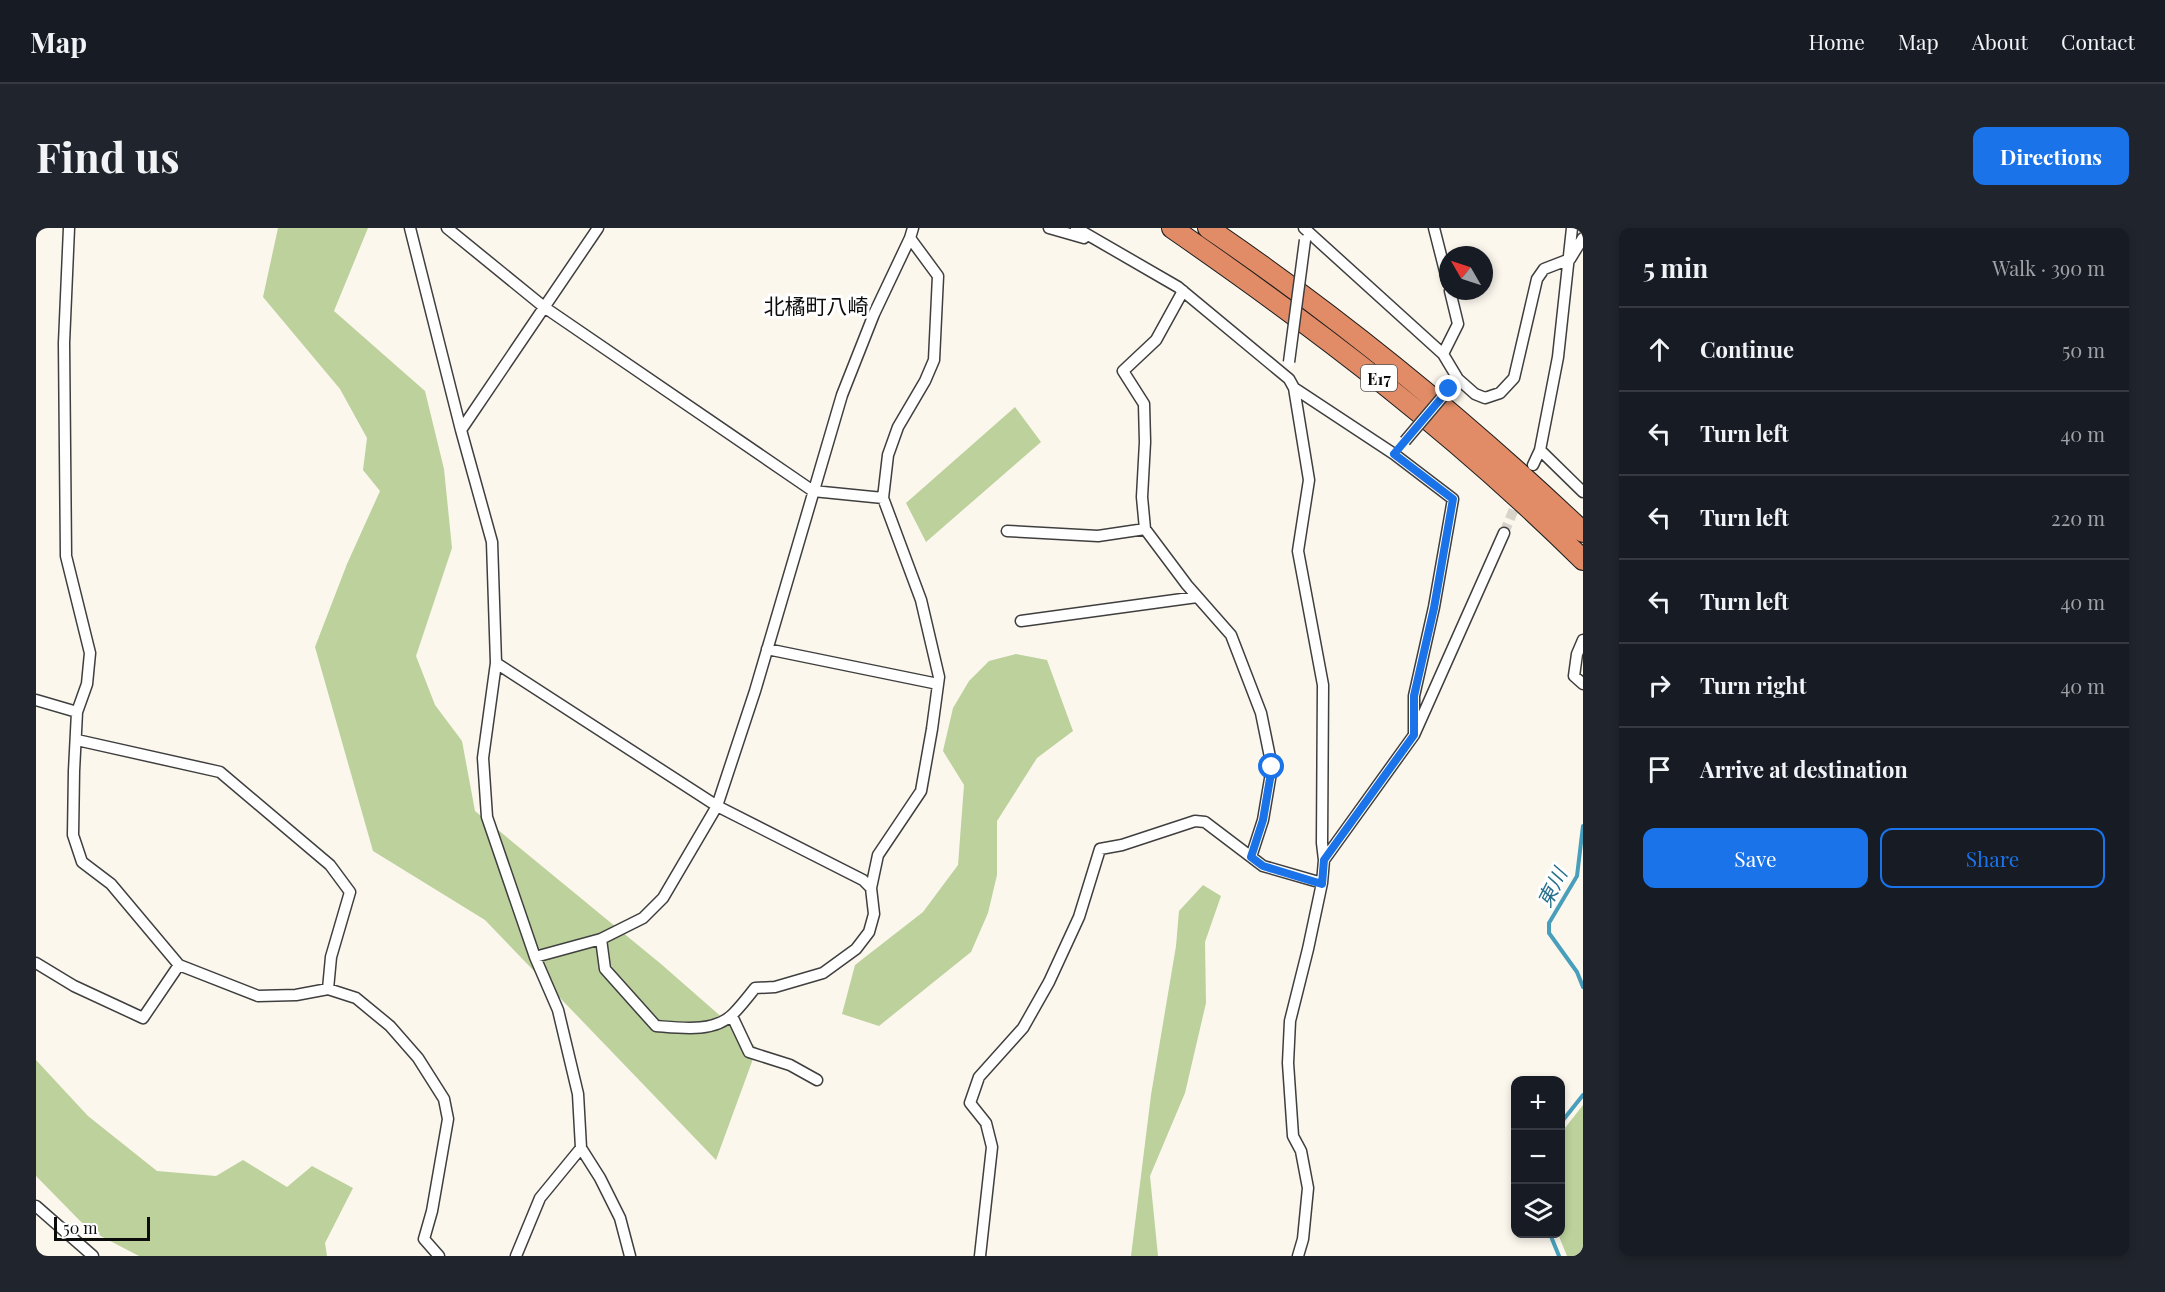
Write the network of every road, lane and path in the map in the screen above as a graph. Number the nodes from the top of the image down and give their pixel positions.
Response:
1 (69, 228) edge
2 (410, 228) edge
3 (447, 228) edge
4 (598, 228) edge
5 (1049, 228) edge
6 (1076, 228) edge
7 (1172, 228) edge
8 (1208, 228) edge
9 (1434, 228) edge
10 (1572, 228) edge
11 (1305, 231) edge
12 (911, 233) edge
13 (1583, 238) edge
14 (1101, 244) junction
15 (1439, 248) edge
16 (1570, 259) junction
17 (1183, 291) junction
18 (1452, 300) edge
19 (544, 307) junction
20 (1443, 354) junction
21 (1458, 379) junction
22 (1292, 384) junction
23 (461, 430) junction
24 (1540, 450) junction
25 (1394, 454) junction
26 (1533, 465) dead end
27 (813, 490) junction
28 (1583, 492) edge
29 (883, 498) junction
30 (1145, 529) junction
31 (1007, 531) dead end
32 (1583, 532) edge
33 (1504, 533) tunnel mouth
34 (1577, 554) edge
35 (1197, 597) junction
36 (1021, 621) dead end
37 (1583, 640) edge
38 (767, 649) junction
39 (496, 663) junction
40 (938, 684) junction
41 (1583, 684) edge
42 (36, 700) edge
43 (77, 712) junction
44 (1414, 735) junction
45 (77, 740) junction
46 (717, 806) junction
47 (1251, 857) junction
48 (1324, 860) junction
49 (1322, 884) junction
50 (871, 888) junction
51 (601, 939) junction
52 (535, 957) junction
53 (36, 963) edge
54 (179, 965) junction
55 (328, 989) junction
56 (732, 1016) junction
57 (817, 1080) dead end
58 (581, 1148) junction
59 (36, 1206) edge
60 (93, 1256) edge
61 (439, 1256) edge
62 (516, 1256) edge
63 (630, 1256) edge
64 (980, 1256) edge
65 (1298, 1256) edge

1 - 43 street
2 - 23 street
3 - 19 street
4 - 19 street
5 - 14 street
6 - 14 street
7 - 34 highway, E17
8 - 32 highway, E17
9 - 15 street
10 - 16 street
11 - 20 street
11 - 22 street, bridge
12 - 27 street
12 - 29 street
13 - 16 street
14 - 17 street
16 - 21 street
16 - 24 street
17 - 22 street
17 - 30 street
18 - 20 street
19 - 23 street
19 - 27 street
20 - 21 street
21 - 25 street, bridge
22 - 25 street
22 - 48 street
23 - 39 street
24 - 26 street
24 - 28 street
25 - 44 street
27 - 29 street
27 - 38 street
29 - 40 street
30 - 31 street
30 - 35 street
33 - 44 street
35 - 36 street
35 - 47 street
37 - 41 street
38 - 40 street
38 - 46 street
39 - 46 street
39 - 52 street
40 - 50 street
42 - 43 street
43 - 45 street
44 - 48 street
45 - 54 street
45 - 55 street
46 - 50 street
46 - 51 street
47 - 49 street
47 - 64 street
48 - 49 street
49 - 65 street
50 - 56 street
51 - 52 street
51 - 56 street
52 - 58 street
53 - 54 street
54 - 55 street
55 - 61 street
56 - 57 street
58 - 62 street
58 - 63 street
59 - 60 street

